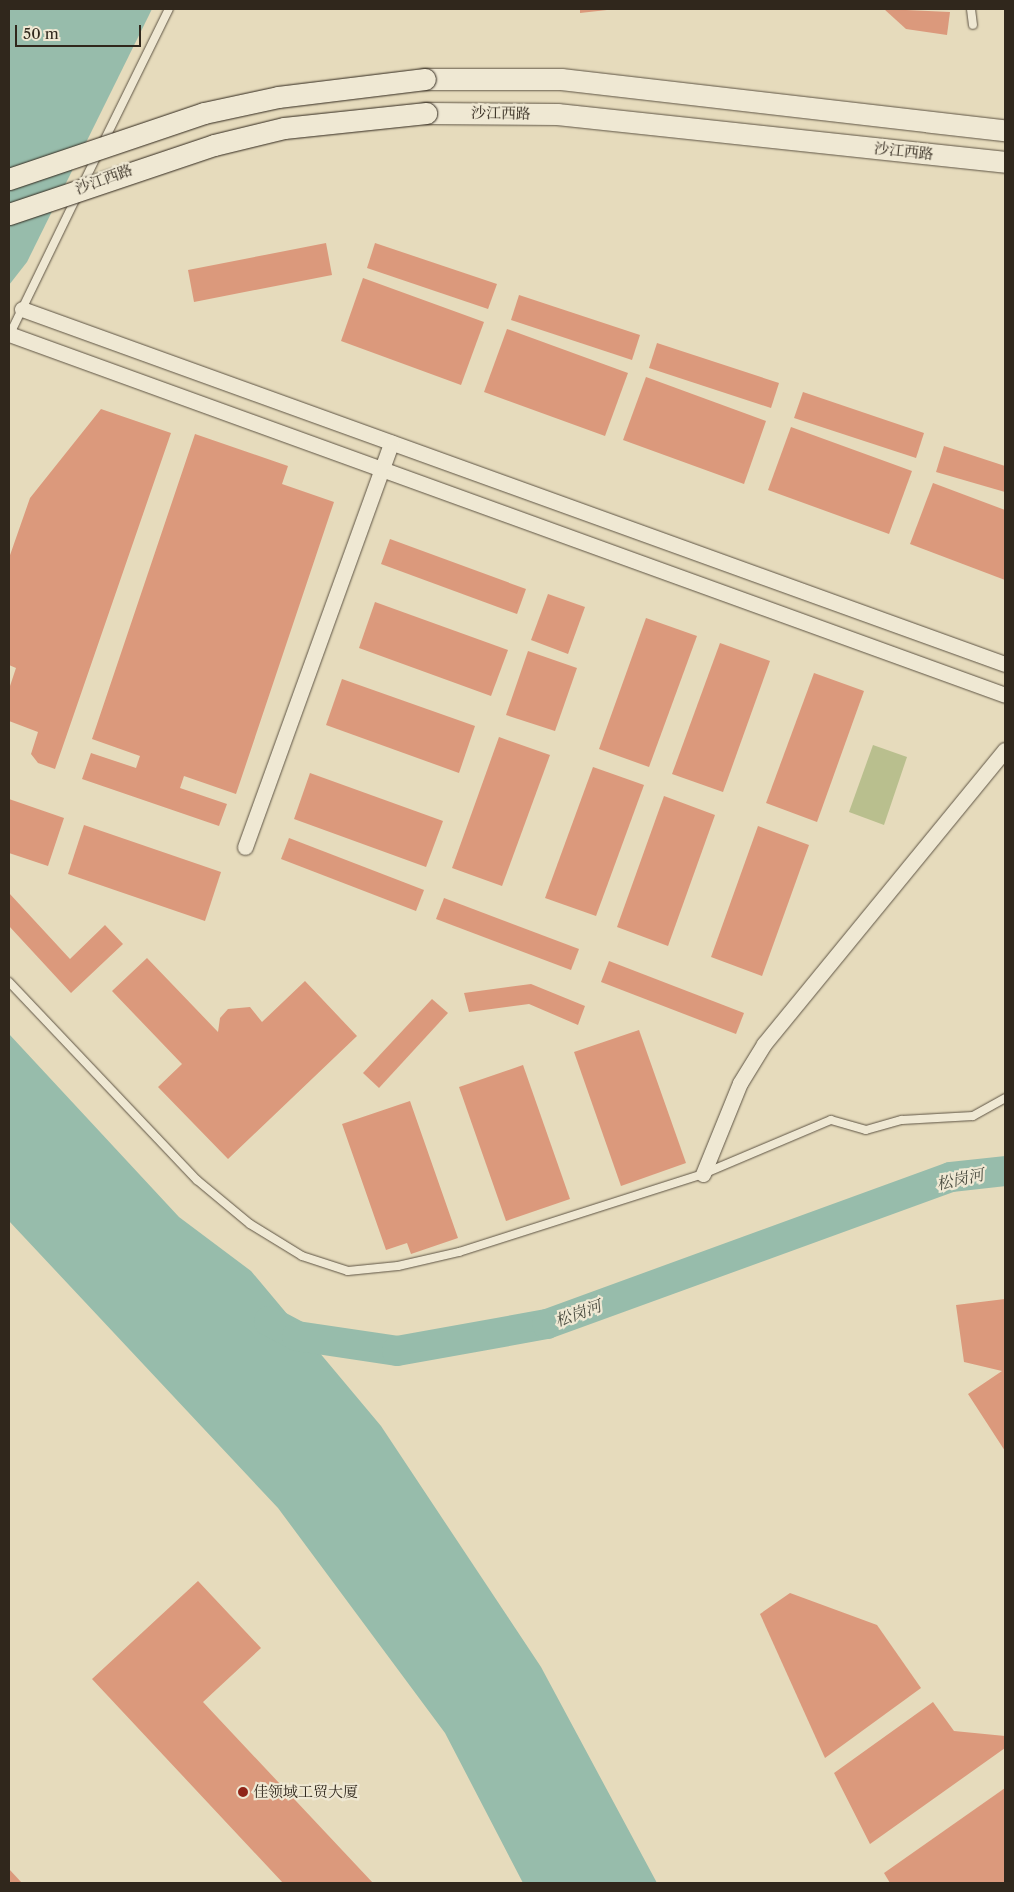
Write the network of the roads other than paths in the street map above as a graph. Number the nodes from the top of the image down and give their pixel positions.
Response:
1 (169, 9) edge
2 (971, 9) edge
3 (973, 25) dead end
4 (1005, 130) edge
5 (1005, 162) edge
6 (9, 179) edge
7 (9, 214) edge
8 (22, 309) junction
9 (9, 335) edge
10 (391, 443) junction
11 (382, 469) junction
12 (1005, 664) edge
13 (1005, 695) edge
14 (1005, 750) edge
15 (245, 847) dead end
16 (9, 982) edge
17 (1005, 1098) edge
18 (703, 1174) junction

1 - 8 lane
2 - 3 lane
4 - 6 street, bridge
5 - 7 street, 沙江西路, bridge
8 - 9 lane
8 - 10 street
9 - 11 street
10 - 11 street
10 - 12 street
11 - 13 street
11 - 15 street
14 - 18 street
16 - 18 lane
17 - 18 lane

